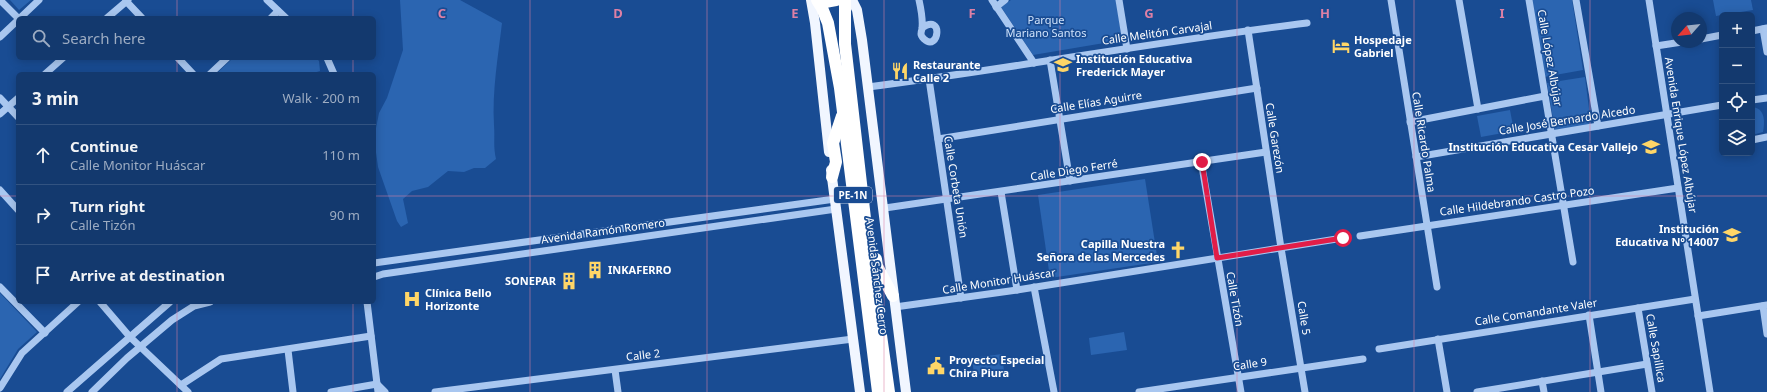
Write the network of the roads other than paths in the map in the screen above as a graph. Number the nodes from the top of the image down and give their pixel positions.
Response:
1 (0, 0) edge
2 (39, 0) edge
3 (267, 0) edge
4 (810, 0) edge
5 (817, 0) edge
6 (836, 0) edge
7 (845, 0) edge
8 (852, 0) edge
9 (919, 0) edge
10 (992, 0) edge
11 (1005, 0) edge
12 (1119, 0) edge
13 (1391, 0) edge
14 (1460, 0) edge
15 (1529, 0) edge
16 (1576, 0) edge
17 (1649, 0) edge
18 (127, 1) edge
19 (996, 7) junction
20 (278, 11) junction
21 (16, 16) edge
22 (22, 16) edge
23 (110, 16) edge
24 (140, 16) edge
25 (273, 16) edge
26 (284, 16) edge
27 (16, 22) edge
28 (1307, 23) dead end
29 (922, 28) dead end
30 (1765, 28) edge
31 (1248, 30) junction
32 (1755, 30) edge
33 (1719, 36) edge
34 (0, 37) edge
35 (1707, 38) edge
36 (1671, 44) edge
37 (1656, 46) junction
38 (1126, 49) junction
39 (1767, 52) edge
40 (61, 60) edge
41 (180, 60) edge
42 (225, 60) edge
43 (328, 60) edge
44 (1050, 60) junction
45 (1034, 62) junction
46 (47, 72) edge
47 (191, 72) edge
48 (212, 72) edge
49 (334, 72) edge
50 (929, 79) junction
51 (868, 87) junction
52 (1257, 88) junction
53 (1545, 96) junction
54 (0, 98) edge
55 (1767, 98) edge
56 (16, 100) edge
57 (1755, 100) edge
58 (1719, 106) edge
59 (8, 107) junction
60 (1478, 109) junction
61 (843, 113) junction
62 (0, 114) edge
63 (1666, 115) junction
64 (16, 116) edge
65 (1059, 119) junction
66 (1410, 122) junction
67 (1598, 126) junction
68 (1551, 134) junction
69 (1767, 137) edge
70 (938, 139) junction
71 (1755, 139) edge
72 (1266, 152) junction
73 (1416, 156) junction
74 (1202, 162) junction
75 (832, 177) junction
76 (1070, 181) junction
77 (1678, 188) junction
78 (0, 190) edge
79 (1001, 192) junction
80 (834, 199) junction
81 (947, 200) junction
82 (1564, 206) junction
83 (16, 208) edge
84 (884, 208) junction
85 (836, 209) junction
86 (1426, 226) junction
87 (867, 236) junction
88 (1360, 236) dead end
89 (1343, 238) dead end
90 (517, 243) junction
91 (497, 246) junction
92 (1281, 248) junction
93 (519, 254) junction
94 (499, 257) junction
95 (1217, 258) junction
96 (1573, 262) dead end
97 (376, 263) edge
98 (376, 276) edge
99 (0, 287) edge
100 (1034, 287) junction
101 (1437, 287) dead end
102 (1017, 290) junction
103 (961, 298) junction
104 (1695, 299) junction
105 (894, 302) junction
106 (16, 303) edge
107 (17, 304) edge
108 (76, 304) edge
109 (102, 304) edge
110 (168, 304) edge
111 (202, 304) edge
112 (367, 304) edge
113 (1765, 306) edge
114 (1638, 308) junction
115 (1589, 315) junction
116 (1698, 316) junction
117 (45, 333) junction
118 (1767, 334) edge
119 (371, 336) junction
120 (130, 337) junction
121 (1438, 339) junction
122 (854, 340) junction
123 (141, 347) junction
124 (1379, 349) dead end
125 (288, 350) junction
126 (1363, 358) dead end
127 (1648, 364) junction
128 (1301, 367) junction
129 (615, 370) junction
130 (1598, 372) junction
131 (1238, 377) junction
132 (1542, 381) junction
133 (377, 384) junction
134 (181, 385) junction
135 (0, 388) edge
136 (1176, 389) edge
137 (67, 392) edge
138 (92, 392) edge
139 (188, 392) edge
140 (292, 392) edge
141 (331, 392) edge
142 (378, 392) edge
143 (385, 392) edge
144 (436, 392) edge
145 (618, 392) edge
146 (860, 392) edge
147 (878, 392) edge
148 (889, 392) edge
149 (906, 392) edge
150 (1054, 392) edge
151 (1140, 392) edge
152 (1241, 392) edge
153 (1305, 392) edge
154 (1447, 392) edge
155 (1477, 392) edge
156 (1544, 392) edge
157 (1601, 392) edge
158 (1652, 392) edge
159 (1710, 392) edge

1 - 21 street
2 - 22 street
3 - 20 street
4 - 75 main road
5 - 6 highway, PE-1N
5 - 61 highway, Avenida Sánchez Cerro / PE-1N
7 - 87 highway, Avenida Sánchez Cerro / PE-1N
8 - 51 main road, Avenida Sánchez Cerro
9 - 29 street
10 - 19 street
11 - 19 street
12 - 38 street
13 - 66 street, Calle Ricardo Palma
14 - 60 street
15 - 53 street, Calle López Albújar
16 - 67 street
17 - 37 street, Avenida Enrique López Albújar
18 - 23 street
18 - 24 street
19 - 45 street
20 - 25 street
20 - 26 street
27 - 34 street
28 - 31 street, Calle Melitón Carvajal
30 - 32 street
30 - 39 street
31 - 38 street, Calle Melitón Carvajal
31 - 52 street, Calle Garezón
33 - 35 street
36 - 37 street
37 - 63 street, Avenida Enrique López Albújar
38 - 44 street, Calle Melitón Carvajal
40 - 46 street
41 - 47 street
42 - 48 street
43 - 49 street
44 - 45 street, Calle Melitón Carvajal
44 - 65 street
45 - 50 street, Calle Melitón Carvajal
50 - 51 street, Calle Melitón Carvajal
50 - 70 street, Calle Corbeta Unión
51 - 84 main road, Avenida Sánchez Cerro
52 - 65 street, Calle Elías Aguirre
52 - 72 street, Calle Garezón
53 - 60 street
53 - 68 street, Calle López Albújar
54 - 59 street
55 - 57 street
56 - 59 street
58 - 63 street, Calle José Bernardo Alcedo
59 - 62 street
59 - 64 street
60 - 66 street
61 - 75 highway
61 - 147 highway, Avenida Sánchez Cerro / PE-1N
63 - 67 street, Calle José Bernardo Alcedo
63 - 77 street, Avenida Enrique López Albújar
65 - 70 street, Calle Elías Aguirre
65 - 76 street
66 - 73 street, Calle Ricardo Palma
67 - 68 street, Calle José Bernardo Alcedo
68 - 73 street, Calle José Bernardo Alcedo
68 - 82 street, Calle López Albújar
69 - 71 street
70 - 81 street, Calle Corbeta Unión
72 - 74 street, Calle Diego Ferré
72 - 92 street, Calle Garezón
73 - 86 street, Calle Ricardo Palma
74 - 76 street, Calle Diego Ferré
74 - 95 street, Calle Tizón
75 - 80 main road
76 - 79 street, Calle Diego Ferré
77 - 82 street, Calle Hildebrando Castro Pozo
77 - 104 street, Avenida Enrique López Albújar
78 - 83 street
79 - 81 street, Calle Diego Ferré
79 - 102 street
80 - 85 main road
80 - 90 street, Avenida Ramón Romero
81 - 84 street, Calle Diego Ferré
81 - 103 street, Calle Corbeta Unión
82 - 86 street, Calle Hildebrando Castro Pozo
82 - 96 street, Calle López Albújar
84 - 105 main road, Avenida Sánchez Cerro
85 - 93 street, Avenida Ramón Romero
85 - 122 main road
86 - 88 street, Calle Hildebrando Castro Pozo
86 - 101 street, Calle Ricardo Palma
87 - 105 highway
87 - 148 highway, Avenida Sánchez Cerro / PE-1N
89 - 92 street, Calle Monitor Huáscar
90 - 91 street, Avenida Ramón Romero
90 - 93 street
91 - 94 street
91 - 97 street, Avenida Ramón Romero
92 - 95 street, Calle Monitor Huáscar
92 - 128 street, Calle 5
93 - 94 street, Avenida Ramón Romero
94 - 98 street, Avenida Ramón Romero
95 - 100 street, Calle Monitor Huáscar
95 - 131 street, Calle Tizón
99 - 106 street
100 - 102 street, Calle Monitor Huáscar
100 - 150 street
102 - 103 street, Calle Monitor Huáscar
103 - 105 street, Calle Monitor Huáscar
104 - 114 street, Calle Comandante Valer
104 - 116 street, Avenida Enrique López Albújar
105 - 149 main road, Avenida Sánchez Cerro
107 - 117 street
108 - 117 street
109 - 120 street
110 - 120 street
111 - 123 street
112 - 119 street
113 - 116 street
113 - 118 street
114 - 115 street, Calle Comandante Valer
114 - 127 street, Calle Sapillica
115 - 121 street, Calle Comandante Valer
115 - 130 street
116 - 159 street, Avenida Enrique López Albújar
117 - 135 street
119 - 125 street
119 - 133 street
120 - 123 street
120 - 137 street
121 - 124 street, Calle Comandante Valer
121 - 154 street
122 - 129 street, Calle 2
122 - 146 main road
123 - 134 street
123 - 138 street
125 - 134 street
125 - 140 street
126 - 128 street, Calle 9
127 - 130 street
127 - 158 street, Calle Sapillica
128 - 131 street, Calle 9
128 - 153 street, Calle 5
129 - 144 street, Calle 2
129 - 145 street
130 - 132 street
130 - 157 street
131 - 136 street, Calle 9
131 - 152 street, Calle Tizón
132 - 155 street
132 - 156 street
133 - 141 street
133 - 142 street
133 - 143 street
134 - 139 street
136 - 151 street, Calle 9

